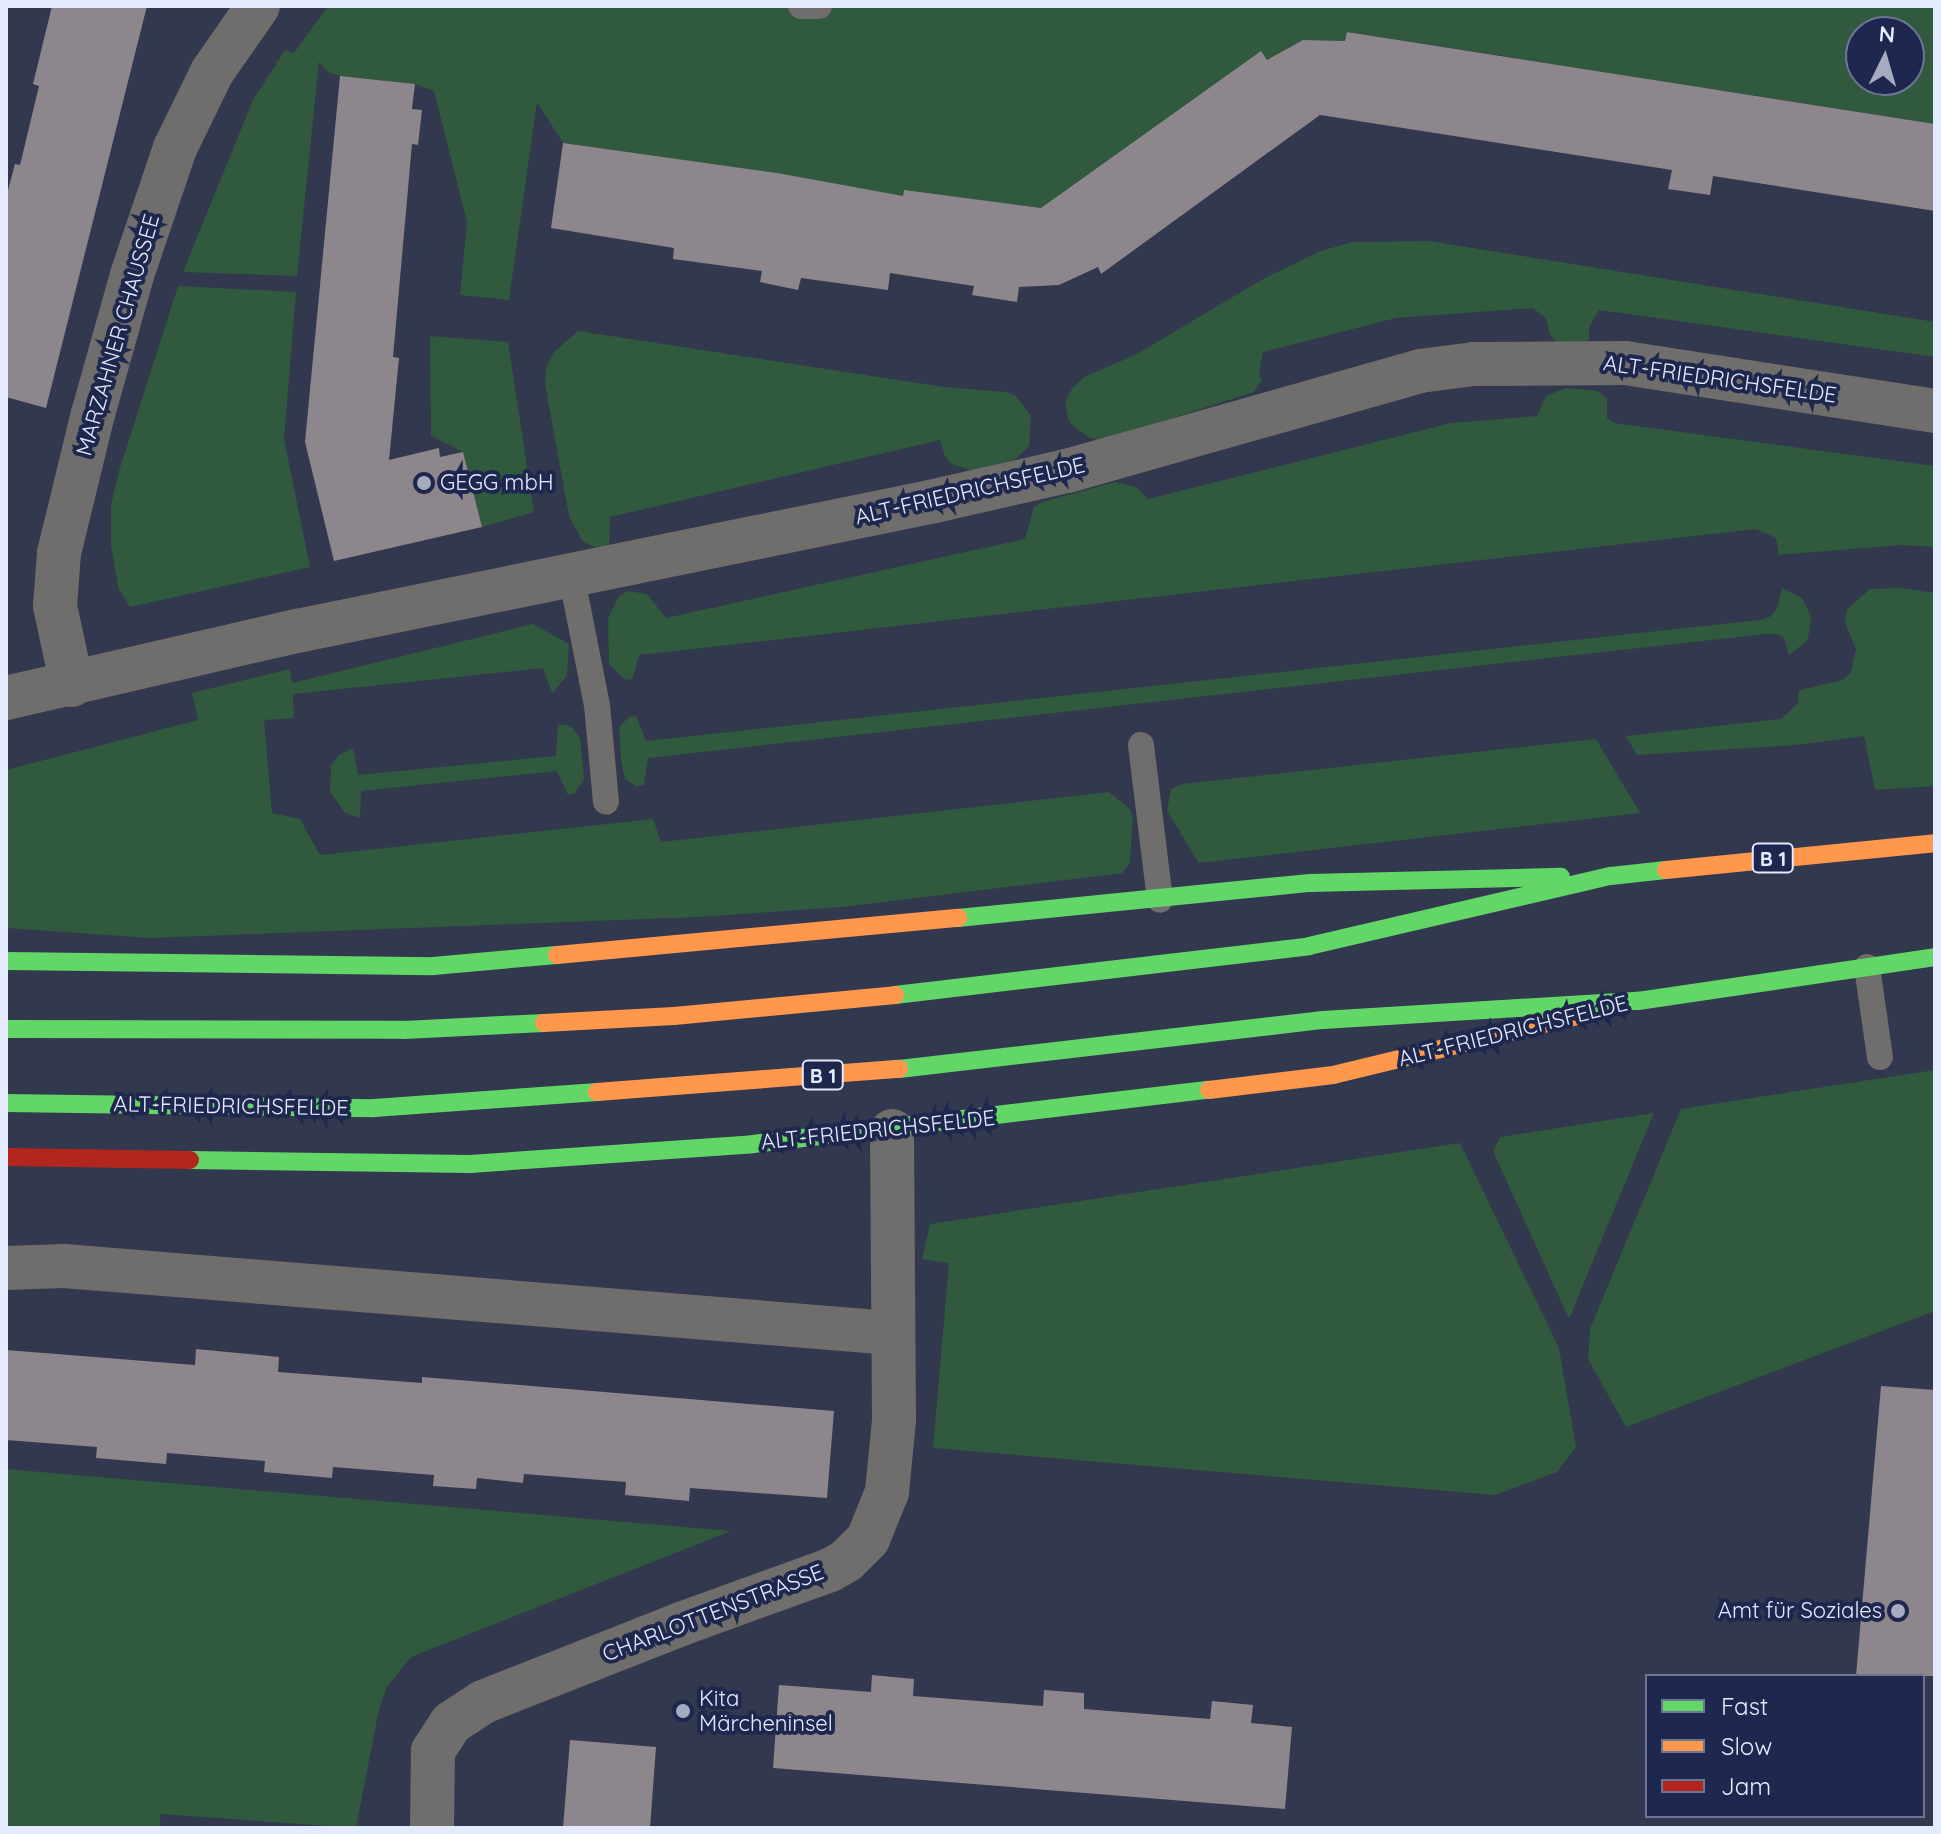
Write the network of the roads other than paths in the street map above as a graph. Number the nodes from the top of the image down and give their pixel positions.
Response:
1 (258, 6) edge
2 (801, 6) edge
3 (819, 6) edge
4 (1935, 411) edge
5 (571, 574) junction
6 (72, 685) junction
7 (6, 698) edge
8 (1141, 745) dead end
9 (606, 802) dead end
10 (1935, 843) edge
11 (1611, 876) junction
12 (1160, 900) junction
13 (1935, 957) edge
14 (6, 961) edge
15 (1867, 967) junction
16 (1638, 1001) junction
17 (6, 1029) edge
18 (1880, 1057) dead end
19 (6, 1103) edge
20 (892, 1131) junction
21 (6, 1157) edge
22 (6, 1268) edge
23 (892, 1333) junction
24 (432, 1828) edge

1 - 6 street, MARZAHNER CHAUSSEE
2 - 3 lane
4 - 5 street, ALT-FRIEDRICHSFELDE
5 - 6 street, ALT-FRIEDRICHSFELDE
5 - 9 lane
6 - 7 street, ALT-FRIEDRICHSFELDE
8 - 12 lane
10 - 11 main road, B 1
11 - 12 main road
11 - 17 main road, B 1
12 - 14 main road
13 - 15 main road, B 1
15 - 16 main road, B 1
15 - 18 lane
16 - 19 main road, ALT-FRIEDRICHSFELDE / B 1
16 - 20 main road, ALT-FRIEDRICHSFELDE
20 - 21 main road, ALT-FRIEDRICHSFELDE
20 - 23 street, CHARLOTTENSTRASSE
22 - 23 street
23 - 24 street, CHARLOTTENSTRASSE

